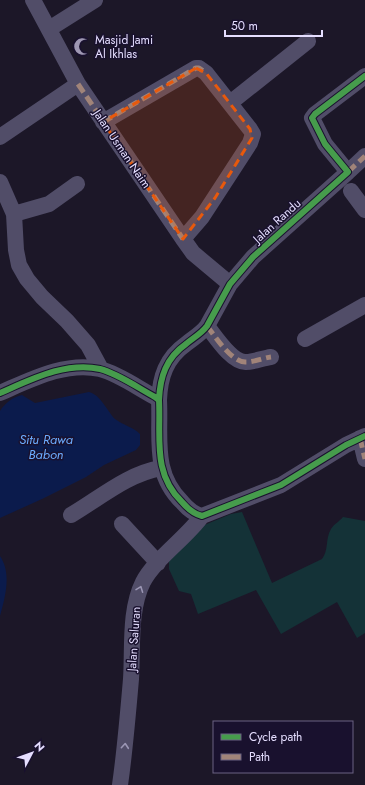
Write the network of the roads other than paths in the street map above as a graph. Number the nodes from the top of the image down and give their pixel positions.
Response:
1 (33, 0) edge
2 (95, 0) edge
3 (49, 29) junction
4 (308, 41) dead end
5 (365, 76) edge
6 (78, 84) junction
7 (230, 103) junction
8 (103, 122) junction
9 (0, 137) edge
10 (365, 156) edge
11 (348, 172) junction
12 (0, 182) edge
13 (77, 184) dead end
14 (351, 191) dead end
15 (365, 210) edge
16 (14, 214) junction
17 (183, 239) junction
18 (230, 284) junction
19 (365, 305) edge
20 (207, 326) junction
21 (305, 339) dead end
22 (271, 357) dead end
23 (100, 369) junction
24 (0, 394) edge
25 (159, 400) junction
26 (362, 437) edge
27 (365, 459) edge
28 (161, 468) junction
29 (71, 515) dead end
30 (202, 516) junction
31 (122, 524) dead end
32 (158, 563) junction
33 (120, 785) edge

1 - 3 street, Jalan Usman Naim
2 - 3 street
3 - 6 street, Jalan Usman Naim
4 - 7 street
5 - 11 street
6 - 8 street, Jalan Usman Naim
6 - 9 street
7 - 8 street
7 - 17 street
8 - 17 street, Jalan Usman Naim
10 - 11 street, Jalan Randu
11 - 18 street, Jalan Randu
12 - 16 street
13 - 16 street
14 - 15 street
16 - 23 street
17 - 18 street, Jalan Usman Naim
18 - 20 street, Jalan Randu
19 - 21 street
20 - 22 street
20 - 25 street, Jalan Randu
23 - 24 street
23 - 25 street
25 - 28 street, Jalan Randu
26 - 27 street
26 - 30 street
28 - 29 street
28 - 30 street
30 - 32 street, Jalan Saluran
31 - 32 street
33 -> 32 street, Jalan Saluran

